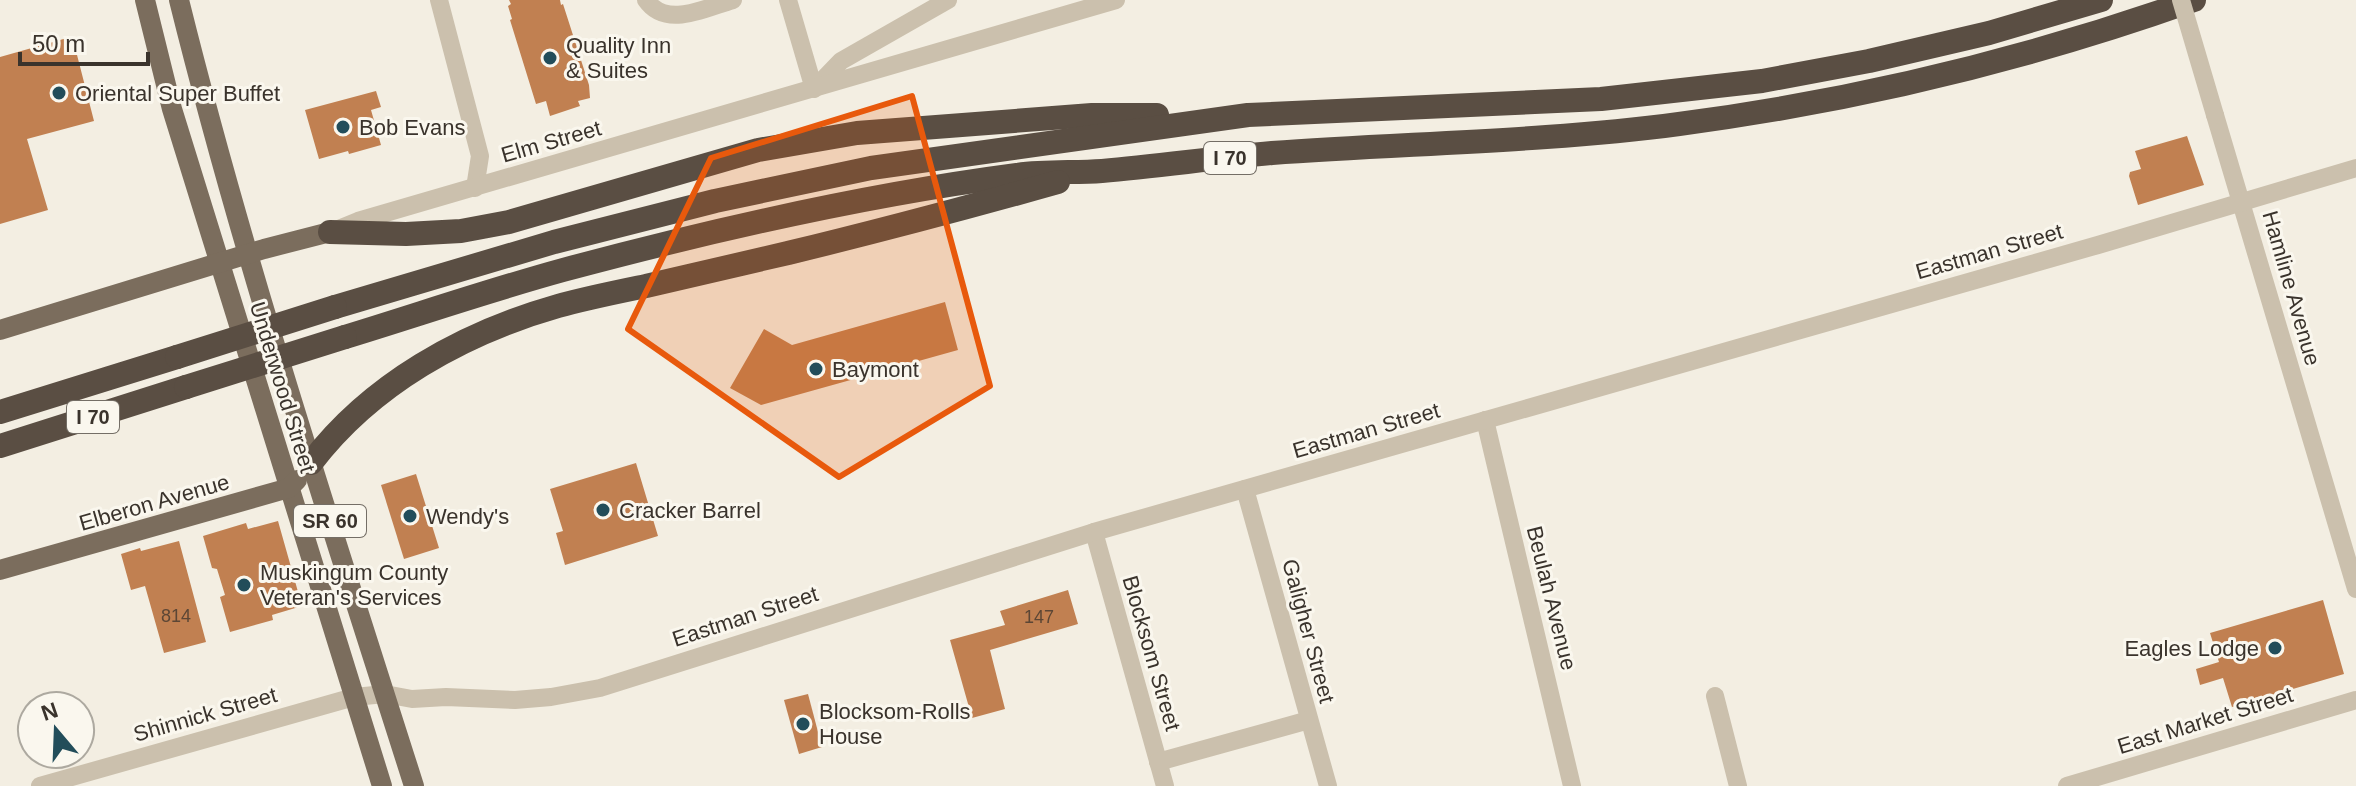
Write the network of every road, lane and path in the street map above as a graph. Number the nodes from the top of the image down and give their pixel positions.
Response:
1 (145, 0) edge
2 (179, 0) edge
3 (439, 0) edge
4 (646, 0) edge
5 (733, 0) edge
6 (788, 0) edge
7 (948, 0) edge
8 (1116, 0) edge
9 (2101, 0) edge
10 (2181, 0) edge
11 (2194, 0) edge
12 (814, 89) junction
13 (1248, 115) junction
14 (2356, 168) edge
15 (1101, 171) junction
16 (475, 188) junction
17 (2243, 202) junction
18 (330, 232) junction
19 (247, 254) junction
20 (219, 264) junction
21 (0, 330) edge
22 (0, 412) edge
23 (1485, 420) junction
24 (0, 446) edge
25 (311, 463) junction
26 (289, 488) junction
27 (1245, 489) junction
28 (1094, 532) junction
29 (0, 570) edge
30 (2356, 589) edge
31 (385, 694) junction
32 (1715, 696) dead end
33 (354, 697) junction
34 (2356, 700) edge
35 (1309, 720) junction
36 (1158, 762) junction
37 (40, 786) edge
38 (382, 786) edge
39 (414, 786) edge
40 (1165, 786) edge
41 (1328, 786) edge
42 (1572, 786) edge
43 (1738, 786) edge
44 (2067, 786) edge

1 - 20 main road, Underwood Street / SR 60
2 - 19 main road, Underwood Street / SR 60
3 - 16 street
4 - 5 street
6 - 12 street
7 - 12 street
8 - 12 street, Elm Street
9 - 13 highway, I 70
10 - 17 street, Hamline Avenue, bridge
11 - 15 highway, I 70
12 - 16 street, Elm Street
13 - 18 highway
13 - 22 highway, I 70, bridge
14 - 17 street, Eastman Street
15 - 24 highway, I 70, bridge
15 - 25 highway
16 - 18 street, Elm Street
17 - 23 street, Eastman Street
17 - 30 street, Hamline Avenue
18 - 19 main road, Elm Street
19 - 20 main road, Elm Street
19 - 25 main road, Underwood Street / SR 60
20 - 21 main road, Elm Street
20 - 26 main road, Underwood Street / SR 60
23 - 27 street, Eastman Street
23 - 42 street, Beulah Avenue
25 - 26 main road
25 - 31 main road, Underwood Street / SR 60
26 - 29 main road, Elberon Avenue
26 - 33 main road, Underwood Street / SR 60
27 - 28 street, Eastman Street
27 - 35 street, Galigher Street
28 - 31 street, Eastman Street
28 - 36 street, Blocksom Street
31 - 33 street, Shinnick Street
31 - 39 main road, Underwood Street / SR 60
32 - 43 street
33 - 37 street, Shinnick Street
33 - 38 main road, Underwood Street / SR 60
34 - 44 street, East Market Street
35 - 36 street
35 - 41 street, Galigher Street
36 - 40 street, Blocksom Street

